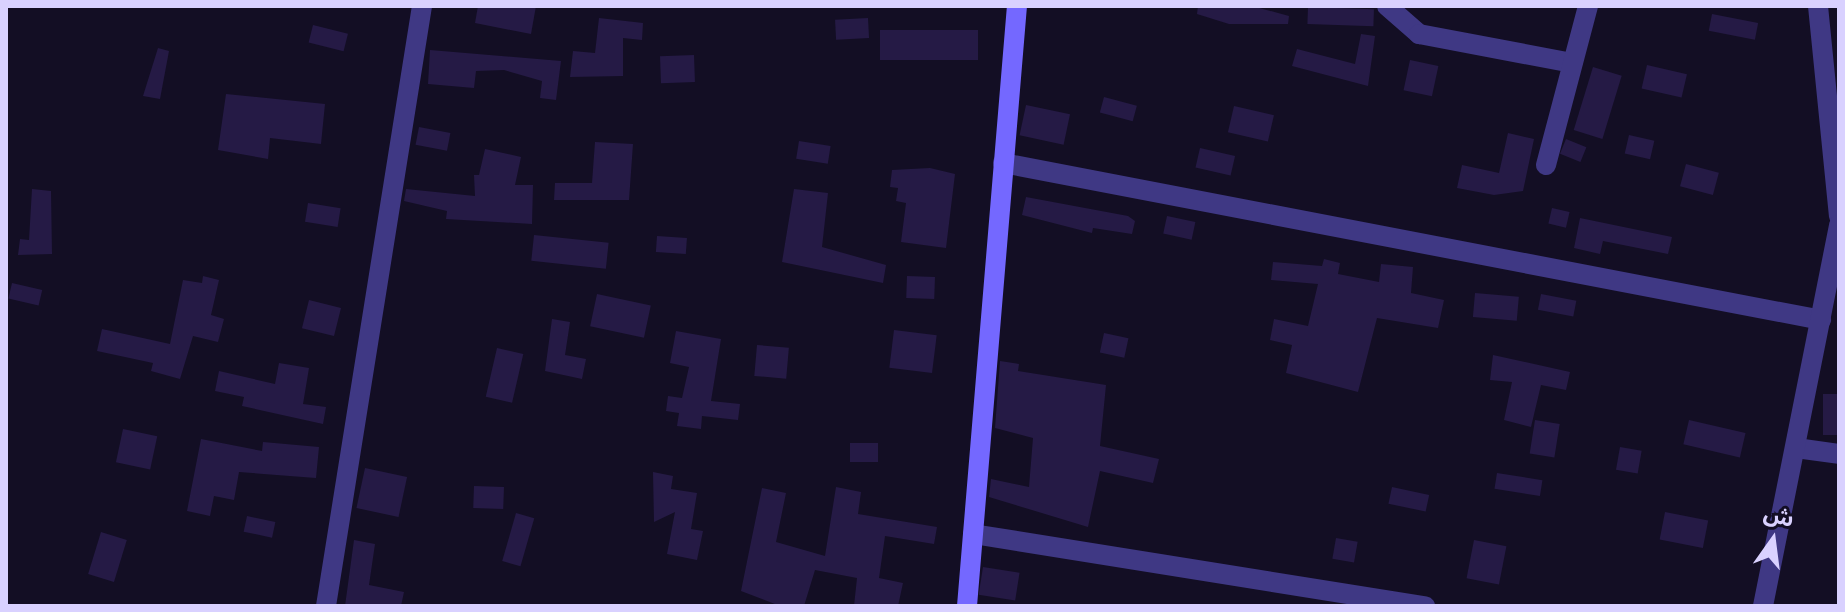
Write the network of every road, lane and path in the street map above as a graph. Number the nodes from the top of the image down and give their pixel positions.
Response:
1 (422, 6) edge
2 (1017, 6) edge
3 (1387, 6) edge
4 (1588, 6) edge
5 (1818, 6) edge
6 (1572, 63) junction
7 (1831, 63) edge
8 (1003, 163) junction
9 (1546, 165) dead end
10 (1839, 216) edge
11 (1839, 225) edge
12 (1821, 320) junction
13 (1796, 448) junction
14 (1839, 454) edge
15 (973, 534) junction
16 (326, 606) edge
17 (967, 606) edge
18 (1425, 606) edge
19 (1763, 606) edge

1 - 16 street
2 - 8 street
3 - 6 street
4 - 6 street
5 - 7 street
6 - 9 street
7 - 10 street
8 - 12 street
8 - 15 street
11 - 12 street
12 - 13 street
13 - 14 street
13 - 19 street
15 - 17 street
15 - 18 street

